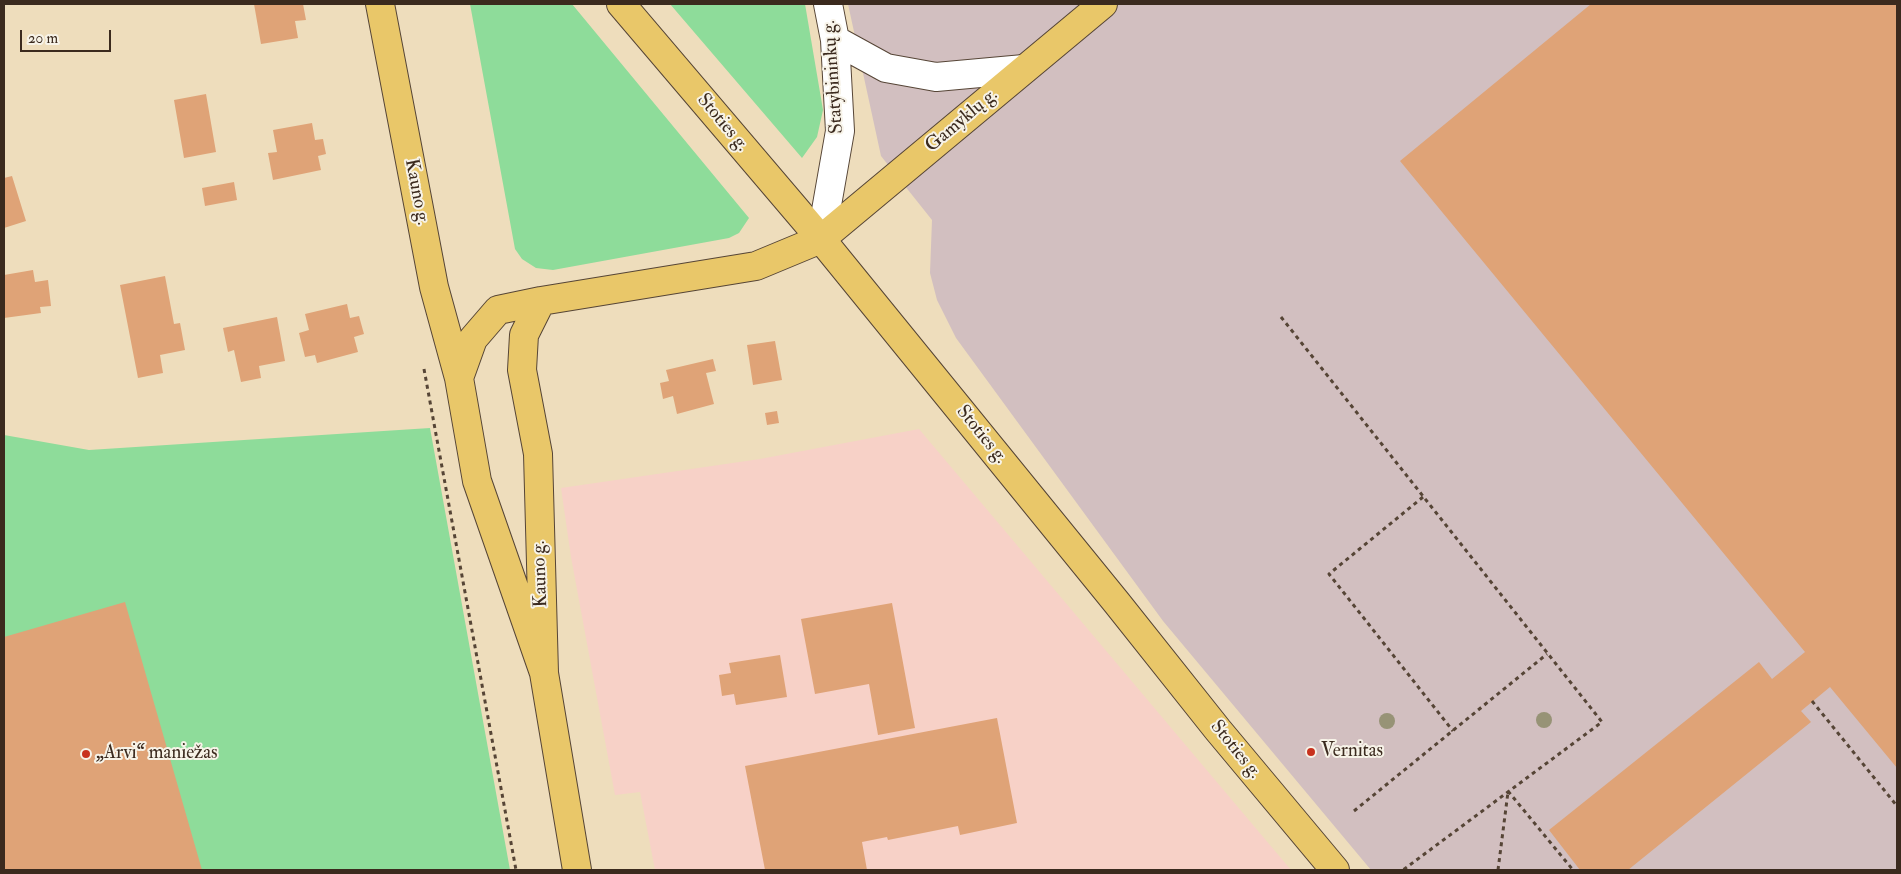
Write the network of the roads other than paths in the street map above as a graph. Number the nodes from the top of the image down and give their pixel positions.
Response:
1 (380, 4) edge
2 (621, 4) edge
3 (828, 4) edge
4 (1103, 4) edge
5 (835, 40) junction
6 (1024, 69) junction
7 (821, 240) junction
8 (541, 301) junction
9 (459, 378) junction
10 (544, 673) junction
11 (577, 870) edge
12 (1335, 870) edge

1 - 9 main road, Kauno g.
2 - 7 main road, Stoties g.
3 - 5 street, Statybininkų g.
4 - 6 main road, Gamyklų g.
5 - 6 street
5 - 7 street, Statybininkų g.
6 - 7 main road, Gamyklų g.
7 - 8 main road, Kauno g.
7 - 12 main road, Stoties g.
8 - 9 main road, Kauno g.
8 - 10 main road, Kauno g.
9 - 10 main road, Kauno g.
10 - 11 main road, Kauno g.

